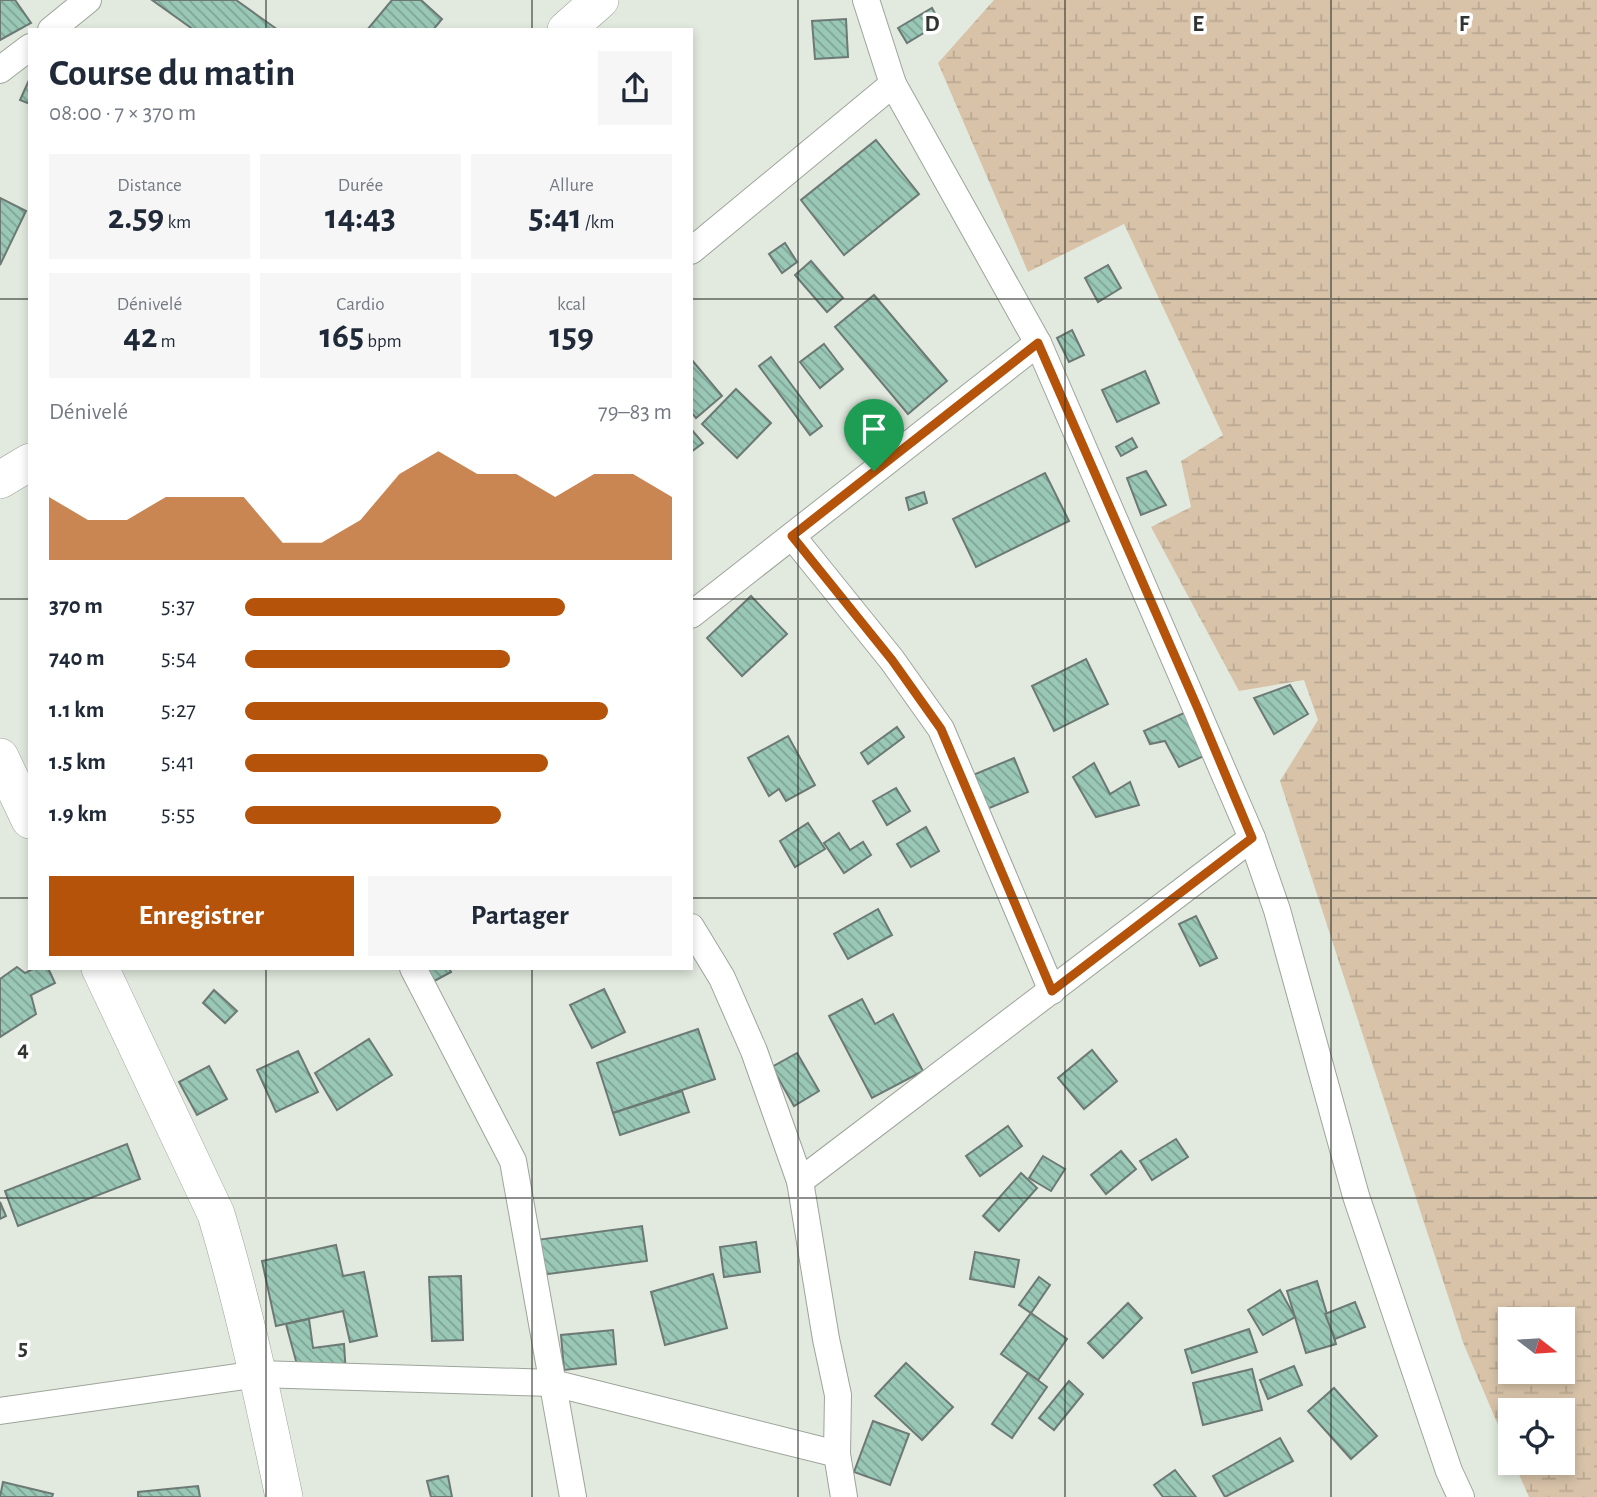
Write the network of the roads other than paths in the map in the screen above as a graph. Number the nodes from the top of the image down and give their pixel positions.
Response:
1 (88, 0) edge
2 (600, 0) edge
3 (866, 0) edge
4 (53, 28) edge
5 (568, 28) edge
6 (28, 49) edge
7 (0, 70) edge
8 (893, 84) junction
9 (693, 249) edge
10 (1038, 343) junction
11 (28, 463) edge
12 (0, 480) edge
13 (792, 536) junction
14 (693, 613) edge
15 (0, 757) edge
16 (28, 816) edge
17 (1252, 838) junction
18 (693, 930) edge
19 (101, 970) edge
20 (414, 970) edge
21 (1052, 991) junction
22 (800, 1181) junction
23 (258, 1374) junction
24 (553, 1383) junction
25 (0, 1411) edge
26 (836, 1454) junction
27 (845, 1496) edge
28 (284, 1497) edge
29 (573, 1497) edge
30 (1461, 1497) edge

1 - 4 street
2 - 5 street
3 - 8 street
6 - 7 street
8 - 9 street
8 - 10 street
10 - 13 street
10 - 17 street
11 - 12 street
13 - 14 street
13 - 21 street
15 - 16 street
17 - 21 street
17 - 30 street
18 - 22 street
19 - 23 street
20 - 24 street
21 - 22 street
22 - 26 street
23 - 24 street
23 - 25 street
23 - 28 street
24 - 26 street
24 - 29 street
26 - 27 street

